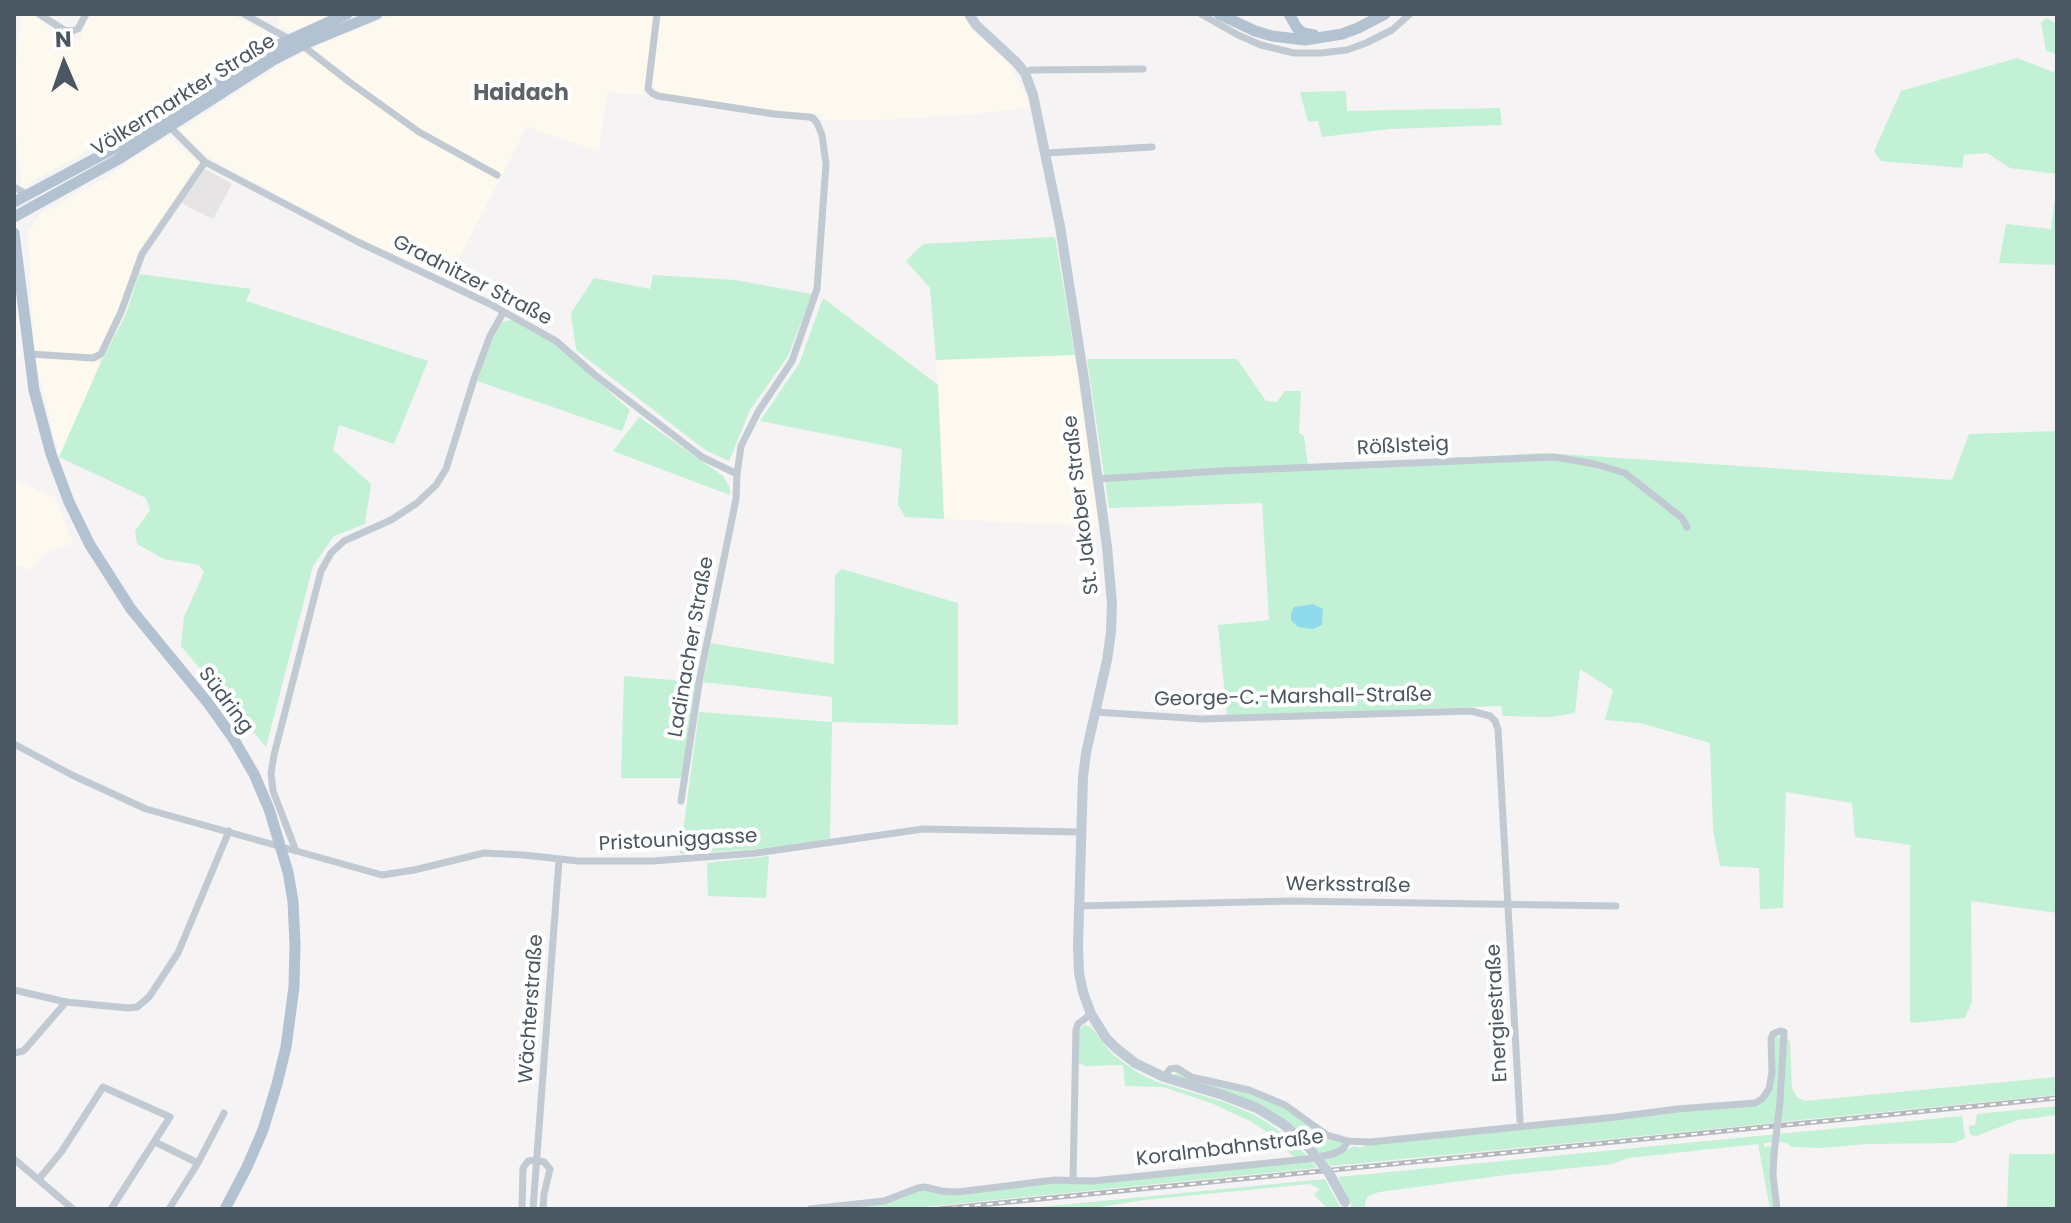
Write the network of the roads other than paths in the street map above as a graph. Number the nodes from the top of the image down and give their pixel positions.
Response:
1 (39, 14) edge
2 (86, 14) edge
3 (244, 14) edge
4 (347, 14) edge
5 (377, 14) edge
6 (657, 14) edge
7 (969, 14) edge
8 (1201, 14) edge
9 (1219, 14) edge
10 (1289, 14) edge
11 (1385, 14) edge
12 (1410, 14) edge
13 (1326, 38) junction
14 (297, 42) junction
15 (1143, 69) dead end
16 (1025, 73) junction
17 (168, 122) junction
18 (1152, 147) dead end
19 (1046, 153) junction
20 (205, 162) junction
21 (497, 175) dead end
22 (14, 187) edge
23 (28, 195) junction
24 (14, 202) edge
25 (28, 209) junction
26 (14, 214) edge
27 (14, 237) edge
28 (18, 296) edge
29 (503, 313) junction
30 (28, 354) junction
31 (737, 474) junction
32 (1098, 479) junction
33 (1687, 527) dead end
34 (1095, 712) junction
35 (1490, 716) joint
36 (14, 744) edge
37 (681, 801) dead end
38 (229, 831) junction
39 (1080, 832) junction
40 (282, 846) junction
41 (296, 851) junction
42 (559, 860) junction
43 (1508, 904) junction
44 (1079, 906) junction
45 (1616, 906) dead end
46 (14, 990) edge
47 (66, 1002) junction
48 (1091, 1014) junction
49 (14, 1053) edge
50 (1164, 1077) junction
51 (224, 1113) dead end
52 (1520, 1120) dead end
53 (1348, 1141) junction
54 (155, 1142) junction
55 (14, 1159) edge
56 (536, 1160) junction
57 (198, 1163) junction
58 (39, 1179) junction
59 (1073, 1181) junction
60 (1347, 1206) edge
61 (114, 1208) edge
62 (73, 1209) edge
63 (169, 1209) edge
64 (225, 1209) edge
65 (522, 1209) edge
66 (533, 1209) edge
67 (543, 1209) edge
68 (810, 1209) edge
69 (1777, 1209) edge

1 - 2 street
3 - 14 street
4 - 14 main road, Völkermarkter Straße
5 - 14 main road, Völkermarkter Straße
6 - 31 street
7 - 16 main road, St. Jakober Straße
8 - 12 street
9 - 13 main road
10 - 13 main road
11 - 13 main road
14 - 17 main road, Völkermarkter Straße
14 - 21 street
15 - 16 street
16 - 19 main road, St. Jakober Straße
17 - 20 street, Gradnitzer Straße
17 - 23 main road, Völkermarkter Straße
17 - 25 main road, Völkermarkter Straße
18 - 19 street
19 - 32 main road, St. Jakober Straße
20 - 29 street, Gradnitzer Straße
20 - 30 street
22 - 23 street
23 - 24 main road, Völkermarkter Straße
25 - 26 main road, Völkermarkter Straße
25 - 27 main road
27 - 28 main road, Südring
28 - 30 main road, Südring
29 - 31 street, Gradnitzer Straße
29 - 41 street
30 - 40 main road, Südring
31 - 37 street, Ladinacher Straße
32 - 33 street, Rößlsteig
32 - 34 main road, St. Jakober Straße
34 - 35 street, George-C.-Marshall-Straße
34 - 39 main road, St. Jakober Straße
35 - 43 street, Energiestraße
36 - 38 street, Pristouniggasse
38 - 40 street, Pristouniggasse
38 - 47 street
39 - 42 street, Pristouniggasse
39 - 44 main road, St. Jakober Straße
40 - 41 street, Pristouniggasse
40 - 64 main road, Südring
41 - 42 street, Pristouniggasse
42 - 56 street, Wächterstraße
43 - 44 street, Werksstraße
43 - 45 street, Werksstraße
43 - 52 street, Energiestraße
44 - 48 main road, St. Jakober Straße
46 - 47 street
47 - 49 street
48 - 50 main road, St. Jakober Straße
48 - 59 street
50 - 53 street
50 - 60 main road, St. Jakober Straße, bridge
51 - 57 street
53 - 59 street, Koralmbahnstraße
53 - 69 street, Koralmbahnstraße, bridge
54 - 57 street
54 - 58 street
54 - 61 street
55 - 58 street
56 - 65 street
56 - 66 street, Wächterstraße
56 - 67 street
57 - 63 street
58 - 62 street
59 - 68 street, Koralmbahnstraße

